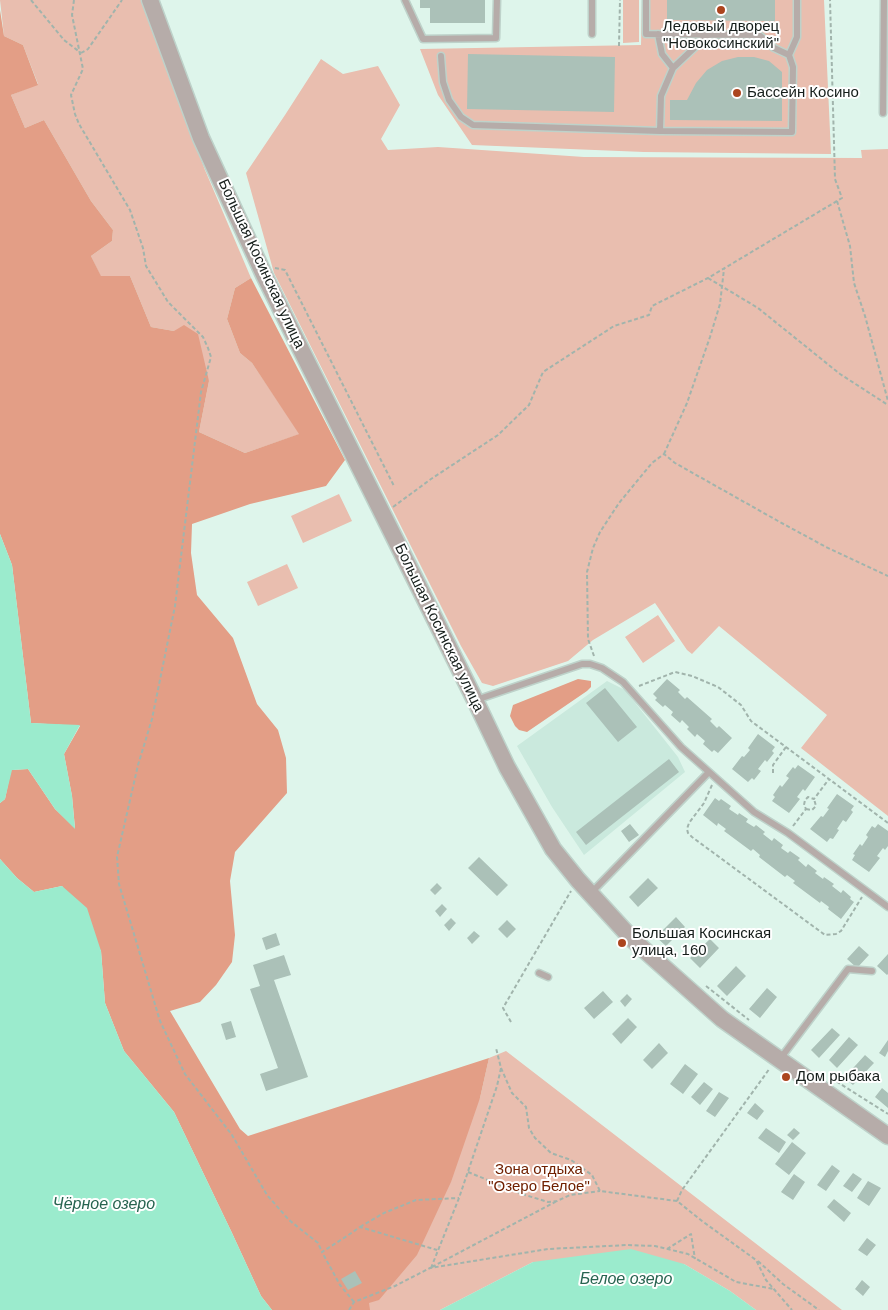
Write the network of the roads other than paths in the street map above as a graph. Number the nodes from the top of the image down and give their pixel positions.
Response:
1 (150, 0) edge
2 (405, 0) edge
3 (496, 0) edge
4 (592, 0) edge
5 (646, 0) edge
6 (796, 0) edge
7 (884, 0) edge
8 (592, 34) dead end
9 (658, 34) junction
10 (709, 34) junction
11 (789, 55) junction
12 (441, 56) dead end
13 (673, 68) junction
14 (883, 114) dead end
15 (660, 131) junction
16 (475, 700) junction
17 (709, 772) junction
18 (591, 894) junction
19 (888, 908) edge
20 (872, 970) dead end
21 (539, 973) dead end
22 (548, 977) dead end
23 (778, 1059) junction
24 (888, 1136) edge

1 - 16 street, Большая Косинская улица
2 - 3 lane
4 - 8 lane
5 - 9 lane
6 - 11 lane
7 - 14 lane
9 - 10 lane
9 - 13 lane
10 - 11 lane
10 - 13 lane
11 - 15 lane
12 - 15 lane
13 - 15 lane
16 - 17 lane
16 - 18 street, Большая Косинская улица
17 - 18 lane
17 - 19 lane
18 - 23 street, Большая Косинская улица
20 - 23 lane
21 - 22 lane
23 - 24 street, Большая Косинская улица

